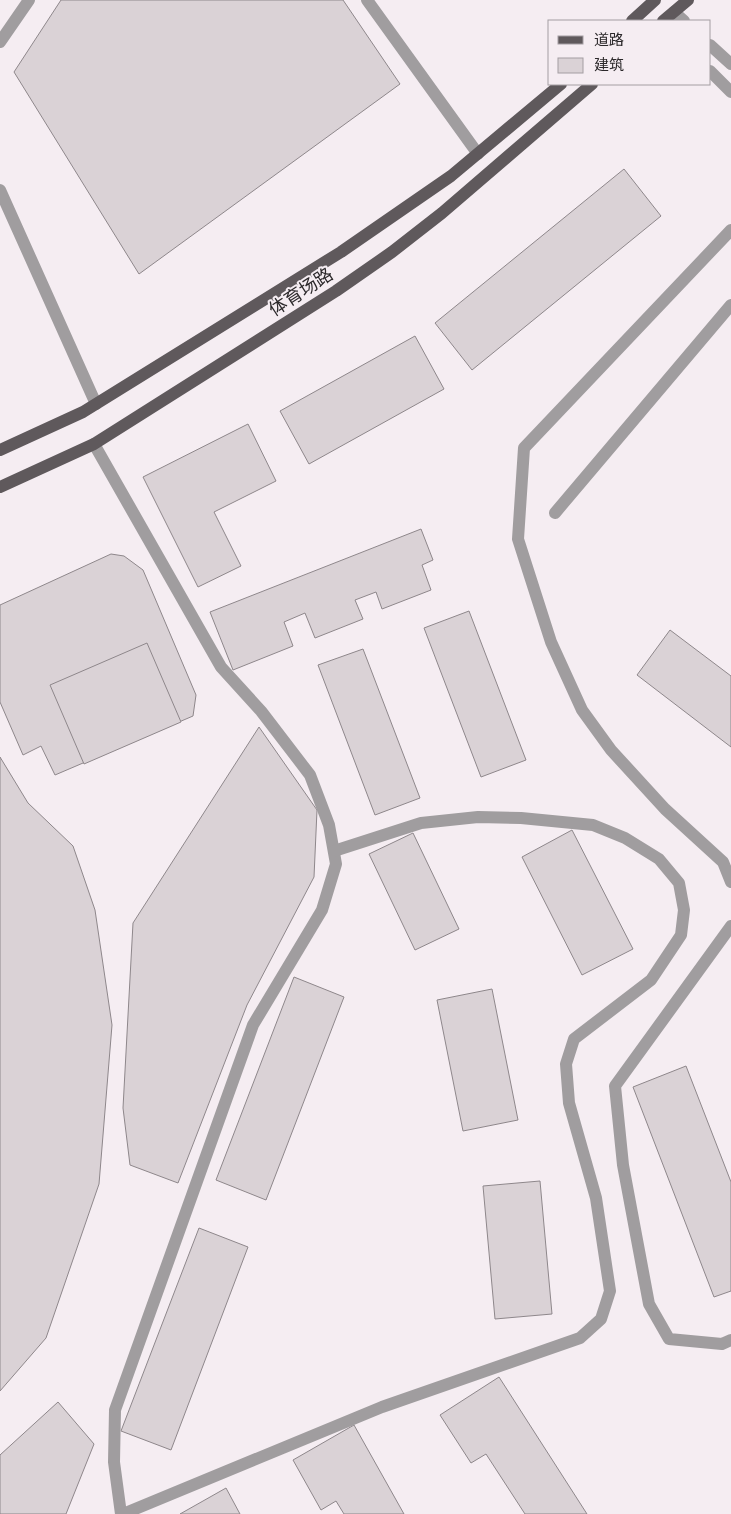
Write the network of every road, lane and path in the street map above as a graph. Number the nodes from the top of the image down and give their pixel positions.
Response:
1 (29, 0) edge
2 (366, 0) edge
3 (655, 0) edge
4 (688, 0) edge
5 (674, 12) junction
6 (633, 20) edge
7 (664, 20) edge
8 (683, 20) edge
9 (0, 42) edge
10 (711, 46) edge
11 (731, 64) edge
12 (711, 72) edge
13 (560, 85) edge
14 (591, 85) edge
15 (731, 92) edge
16 (478, 154) junction
17 (0, 190) edge
18 (731, 230) edge
19 (731, 305) edge
20 (96, 404) junction
21 (94, 444) junction
22 (0, 450) edge
23 (0, 487) edge
24 (554, 513) dead end
25 (334, 851) junction
26 (731, 882) edge
27 (731, 926) edge
28 (731, 1340) edge
29 (122, 1514) edge

1 - 9 street
2 - 16 street
3 - 6 main road
4 - 5 main road
5 - 7 main road
5 - 8 street
10 - 11 street
12 - 15 street
13 - 16 main road, 体育场路
14 - 21 main road, 体育场路
16 - 20 main road, 体育场路
17 - 20 street
18 - 26 street
19 - 24 street
20 - 22 main road, 体育场路
21 - 23 main road, 体育场路
21 - 25 street
25 - 29 street
25 - 29 street
27 - 28 street

